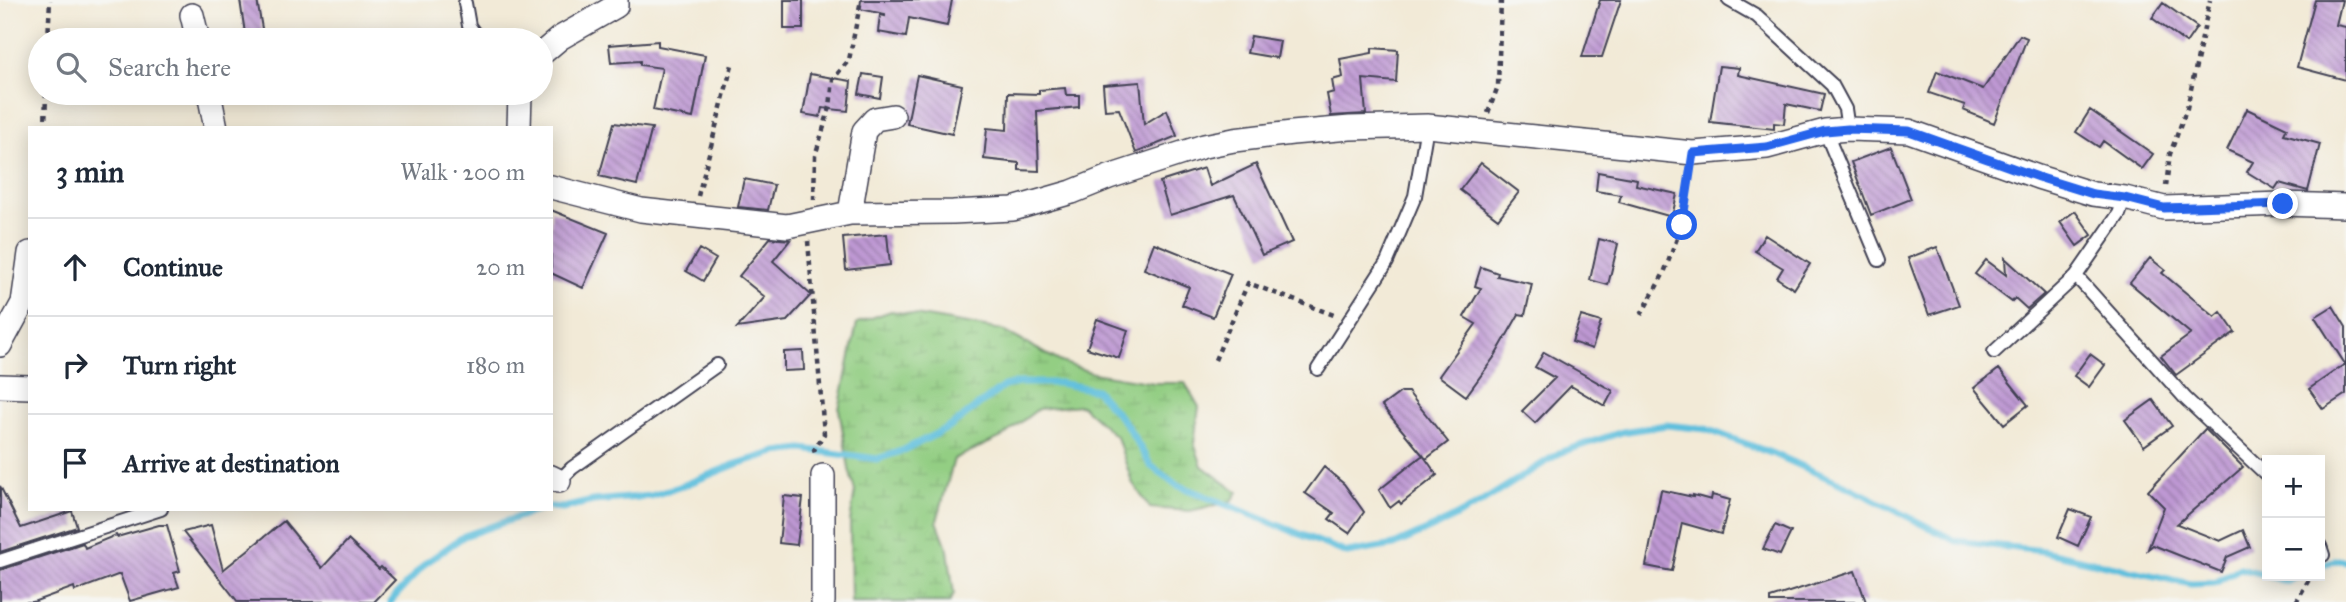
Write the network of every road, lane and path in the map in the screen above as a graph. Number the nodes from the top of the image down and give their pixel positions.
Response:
1 (50, 0) edge
2 (616, 0) edge
3 (861, 0) edge
4 (1502, 0) edge
5 (1729, 0) edge
6 (2210, 0) edge
7 (465, 3) dead end
8 (192, 15) dead end
9 (49, 28) edge
10 (195, 28) edge
11 (470, 28) edge
12 (553, 44) edge
13 (733, 61) dead end
14 (46, 105) edge
15 (211, 105) edge
16 (520, 105) edge
17 (893, 116) dead end
18 (45, 126) edge
19 (216, 126) edge
20 (519, 126) edge
21 (1427, 126) junction
22 (1848, 129) junction
23 (1481, 131) junction
24 (1825, 131) junction
25 (1693, 153) junction
26 (553, 188) edge
27 (2125, 198) junction
28 (2346, 206) edge
29 (2164, 208) junction
30 (850, 213) junction
31 (692, 217) junction
32 (811, 222) junction
33 (1878, 260) dead end
34 (2076, 276) junction
35 (27, 303) edge
36 (1641, 315) dead end
37 (1348, 319) junction
38 (0, 345) edge
39 (1994, 352) dead end
40 (1215, 360) dead end
41 (717, 365) dead end
42 (1318, 369) dead end
43 (0, 386) edge
44 (28, 387) edge
45 (2262, 470) edge
46 (823, 476) joint
47 (555, 479) edge
48 (155, 511) edge
49 (0, 561) edge
50 (2308, 581) edge
51 (824, 602) edge
52 (2295, 602) edge

1 - 9 path
2 - 12 street
3 - 32 path
4 - 23 path
5 - 22 lane
6 - 29 path
7 - 11 lane
8 - 10 street
13 - 31 path
14 - 18 path
15 - 19 street
16 - 20 street
17 - 30 street
21 - 23 street
21 - 30 street
21 - 37 lane
22 - 24 street
22 - 27 street
23 - 25 street
24 - 25 street
24 - 33 lane
25 - 36 path
26 - 31 street
27 - 29 street
27 - 34 lane
28 - 29 street
30 - 32 street
31 - 32 street
32 - 46 path
34 - 39 lane
34 - 45 lane
35 - 38 street
37 - 40 path
37 - 42 lane
41 - 47 lane
43 - 44 street
46 - 51 street
48 - 49 lane
50 - 52 path

